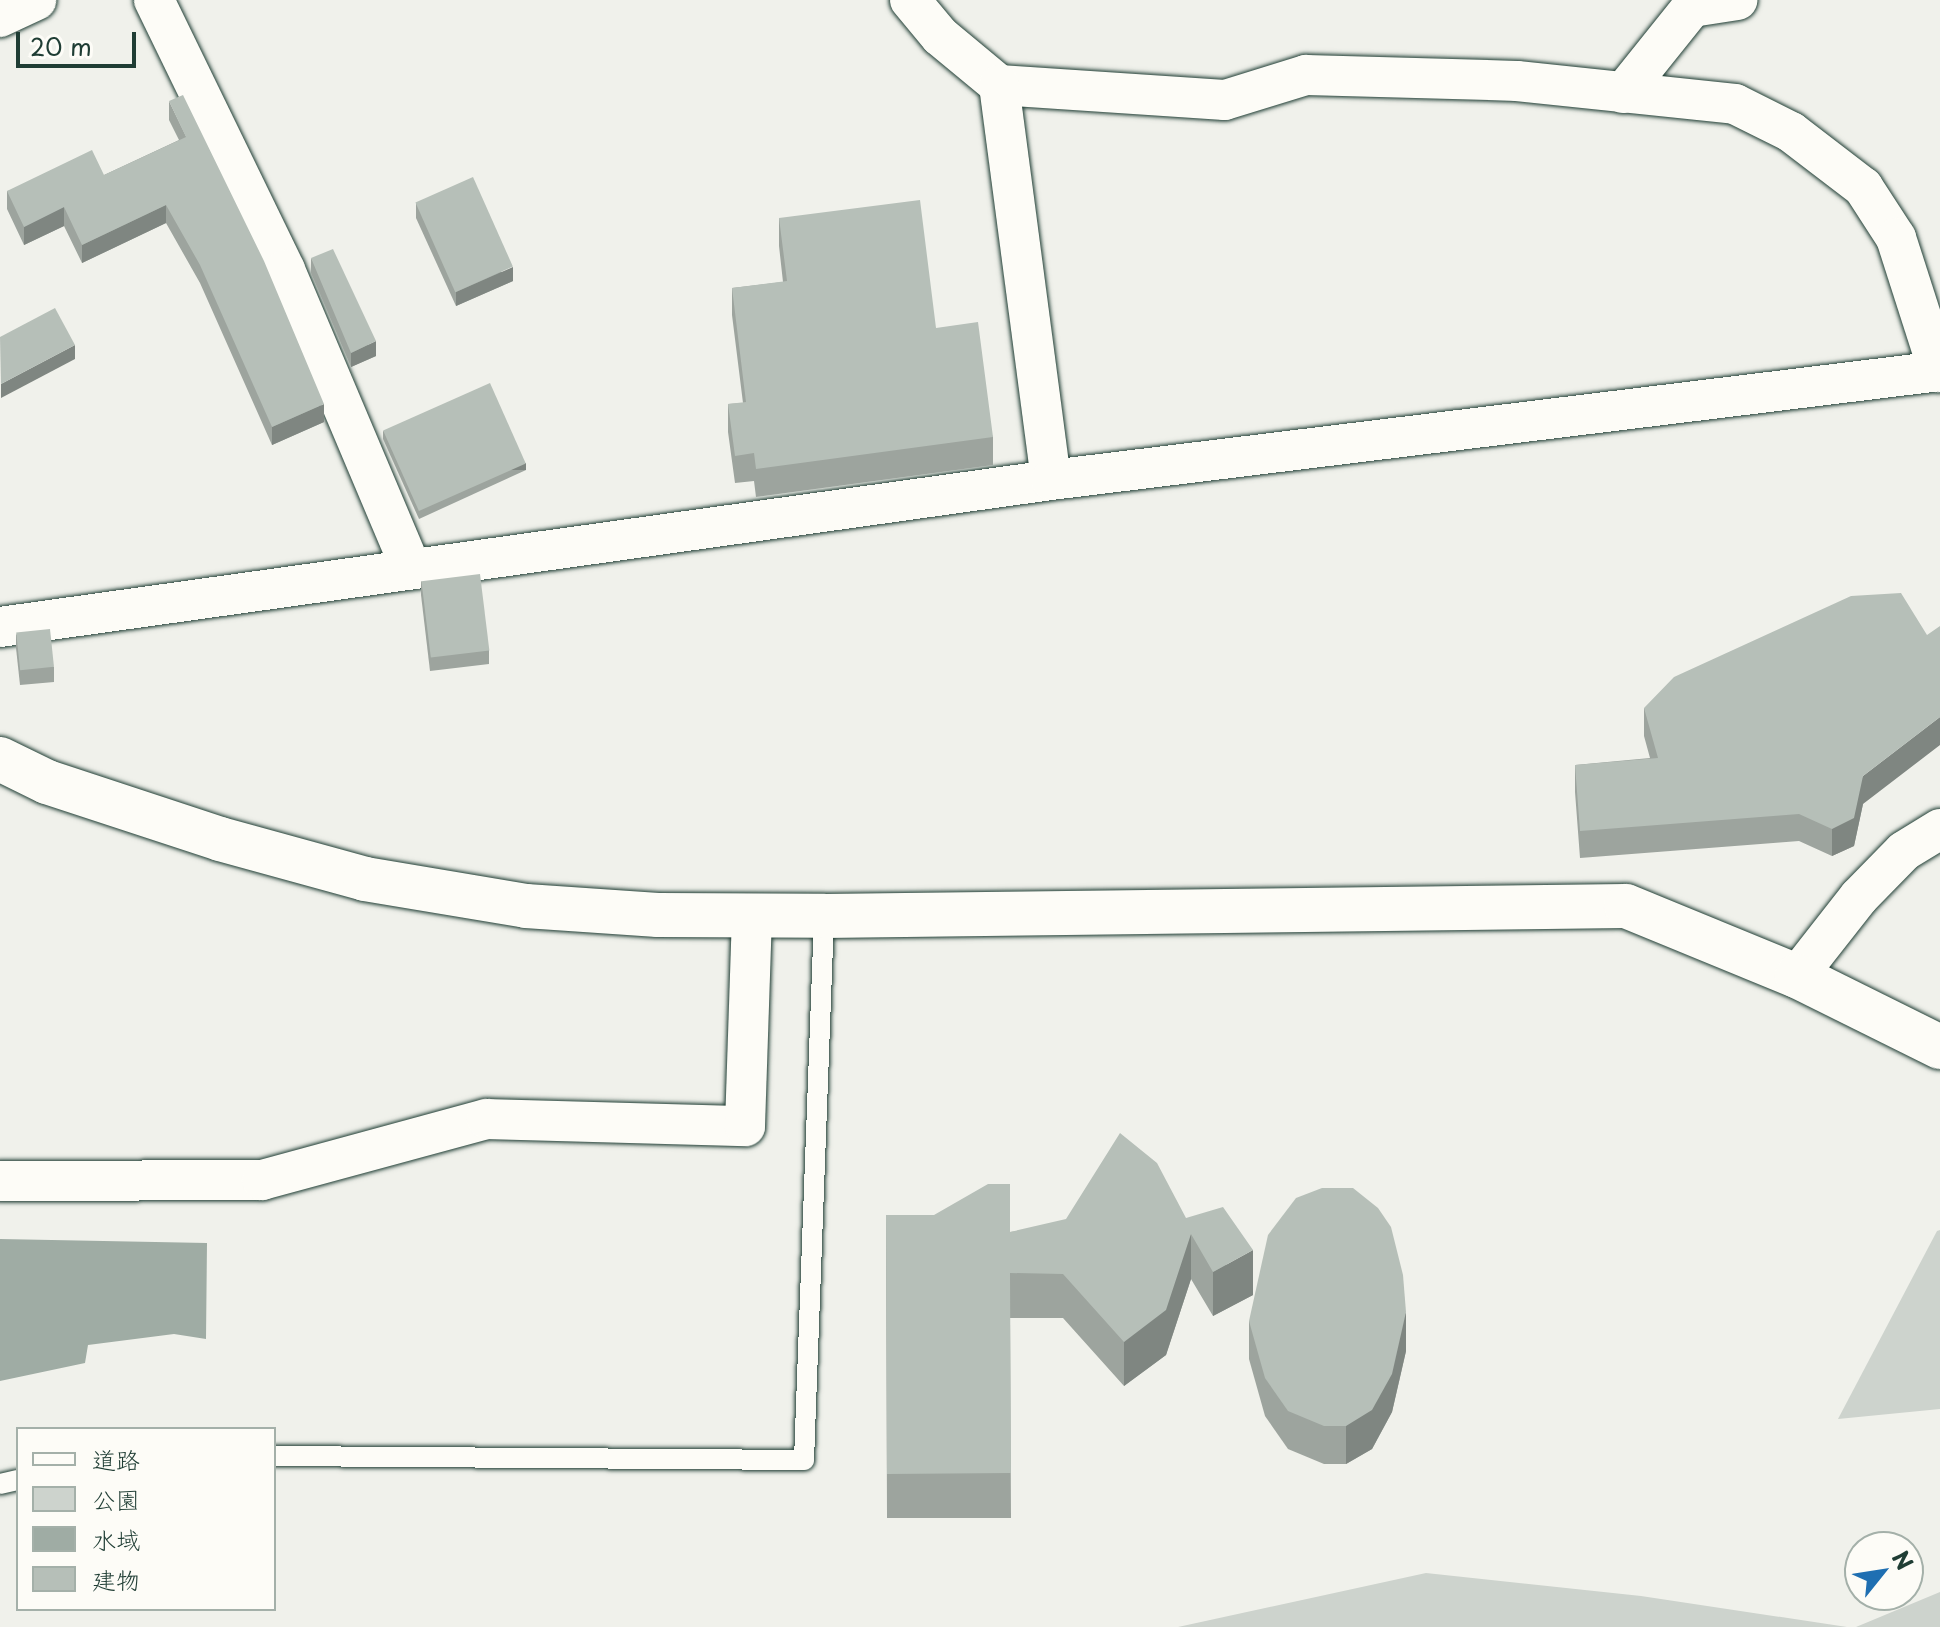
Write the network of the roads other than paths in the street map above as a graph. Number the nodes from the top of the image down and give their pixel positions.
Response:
1 (36, 0) edge
2 (154, 0) edge
3 (910, 0) edge
4 (1737, 0) edge
5 (0, 17) edge
6 (999, 85) junction
7 (1623, 93) junction
8 (1939, 372) edge
9 (1051, 480) junction
10 (411, 569) junction
11 (0, 627) edge
12 (0, 759) edge
13 (1940, 829) edge
14 (752, 915) junction
15 (824, 916) junction
16 (1797, 976) junction
17 (1940, 1047) edge
18 (0, 1181) edge
19 (276, 1456) edge

1 - 5 street
2 - 10 street
3 - 6 street
4 - 7 street
6 - 7 street
6 - 9 street
7 - 8 street
8 - 9 street
9 - 10 street
10 - 11 street
12 - 14 street
13 - 16 street
14 - 15 street
14 - 18 street
15 - 16 street
15 - 19 lane
16 - 17 street

